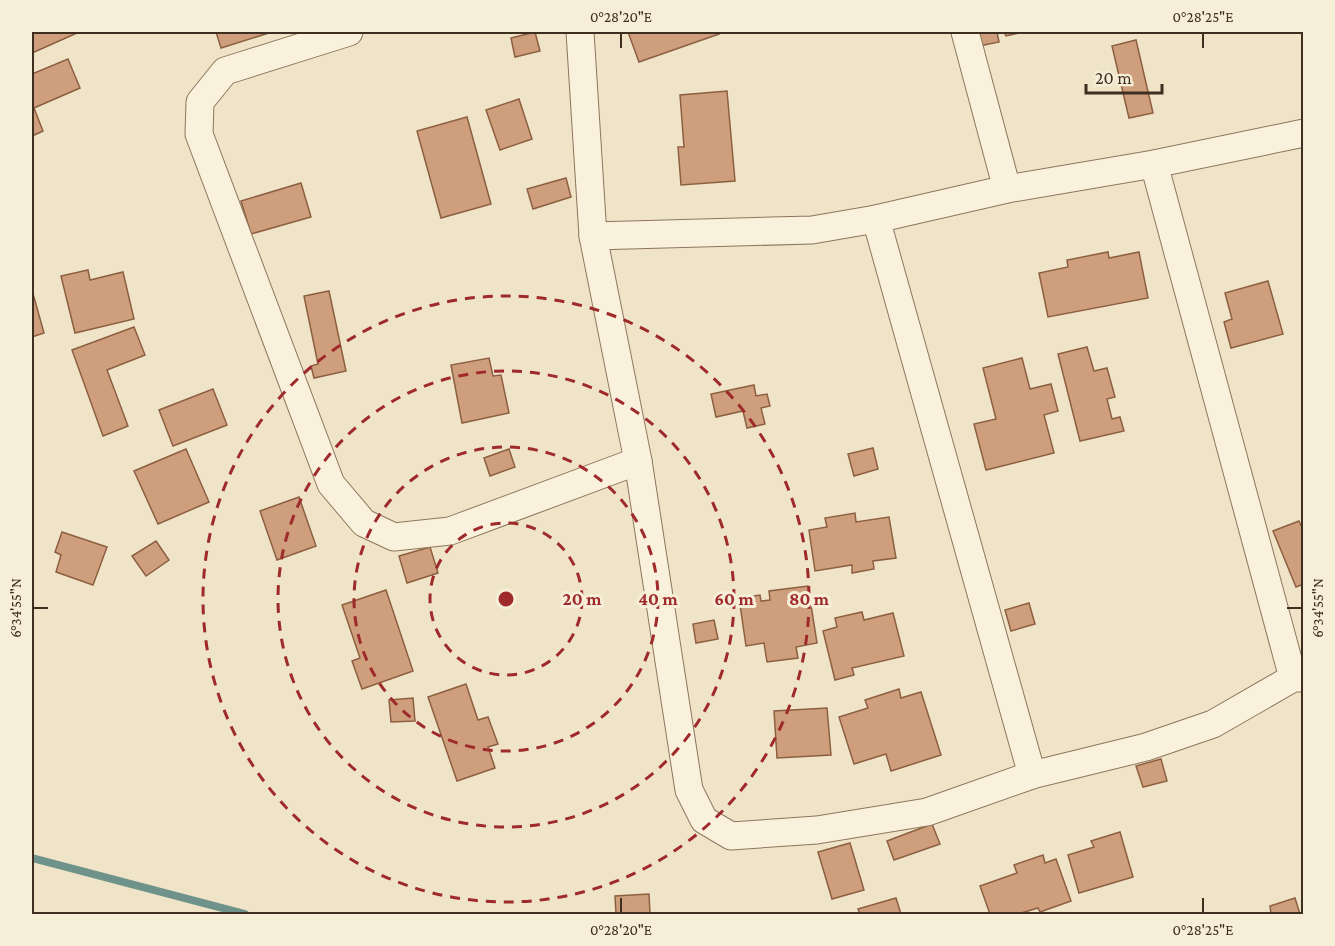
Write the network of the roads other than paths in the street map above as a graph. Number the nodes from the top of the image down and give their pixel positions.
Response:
1 (349, 32) edge
2 (580, 32) edge
3 (965, 32) edge
4 (1304, 133) edge
5 (1154, 164) junction
6 (1007, 189) junction
7 (876, 219) junction
8 (593, 236) junction
9 (638, 461) junction
10 (1298, 678) edge
11 (1032, 775) junction

1 - 9 street
2 - 8 street
3 - 6 street
4 - 5 street
5 - 6 street
5 - 10 street
6 - 7 street
7 - 8 street
7 - 11 street
8 - 9 street
9 - 11 street
10 - 11 street

